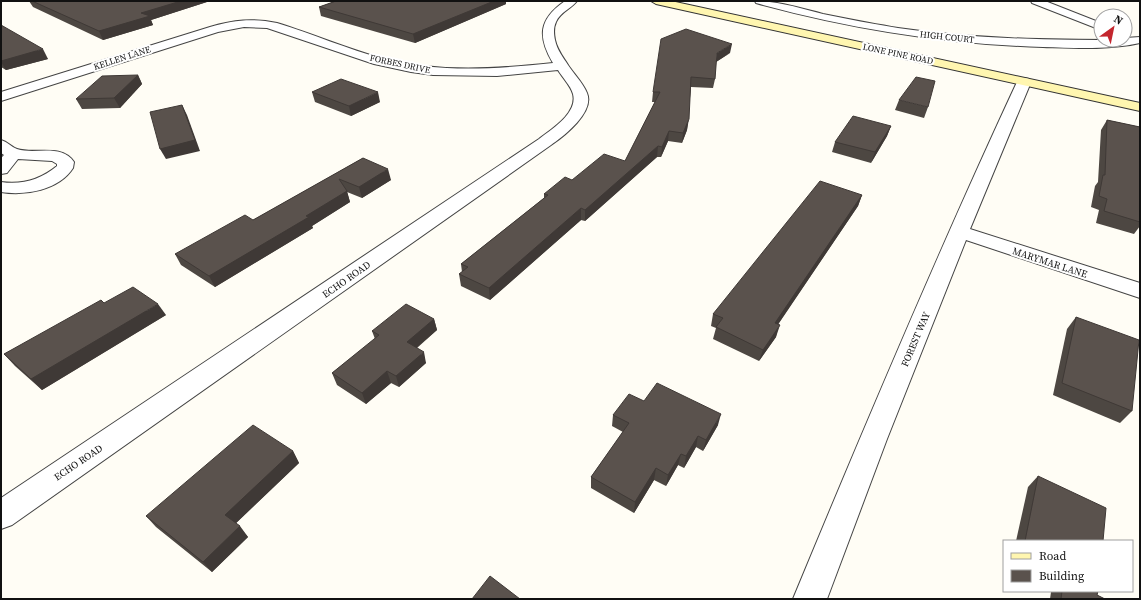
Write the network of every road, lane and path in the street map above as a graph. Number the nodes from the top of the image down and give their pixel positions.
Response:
1 (572, 1) edge
2 (656, 1) edge
3 (760, 1) edge
4 (1036, 1) edge
5 (242, 18) joint
6 (1093, 24) edge
7 (1134, 39) edge
8 (562, 66) junction
9 (1024, 82) junction
10 (1, 97) edge
11 (1140, 107) edge
12 (7, 150) edge
13 (1, 170) edge
14 (1, 187) edge
15 (960, 232) junction
16 (1140, 291) edge
17 (1, 515) edge
18 (810, 599) edge

1 - 8 street, ECHO ROAD
2 - 9 street, LONE PINE ROAD
3 - 7 street, HIGH COURT
4 - 6 street
5 - 8 street, FORBES DRIVE
5 - 10 street, KELLEN LANE
8 - 17 street, ECHO ROAD
9 - 11 street, LONE PINE ROAD
9 - 15 street, FOREST WAY
12 - 13 street
12 - 14 street
15 - 16 street, MARYMAR LANE
15 - 18 street, FOREST WAY

